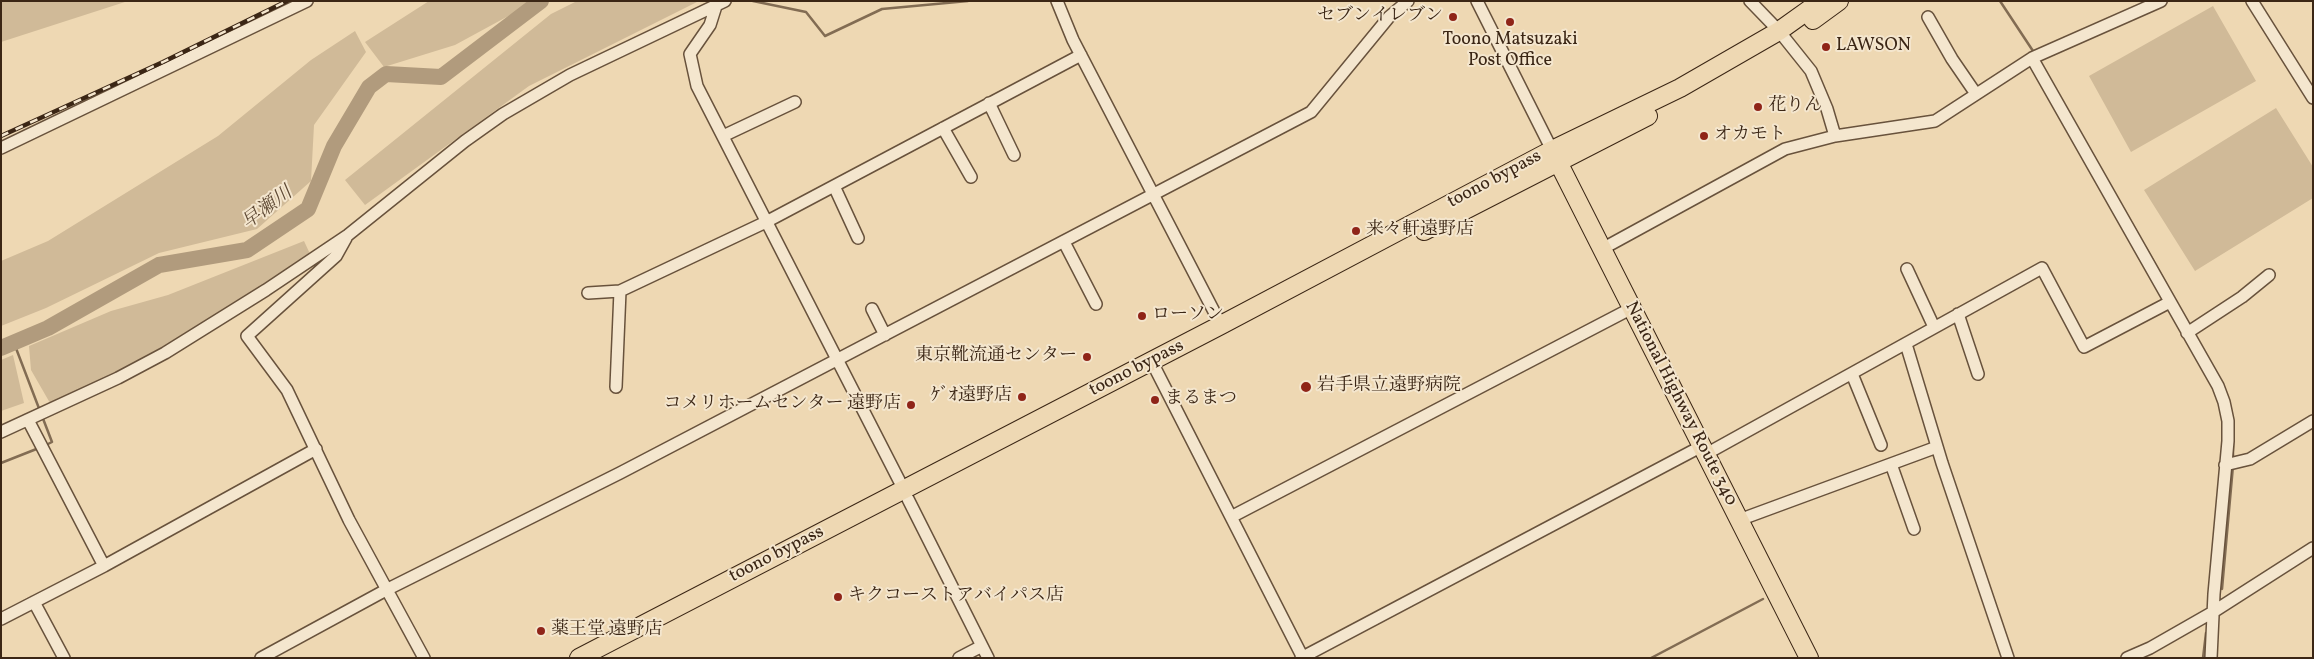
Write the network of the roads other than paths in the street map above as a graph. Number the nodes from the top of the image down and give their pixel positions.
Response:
1 (307, 1) edge
2 (1057, 1) edge
3 (1408, 1) edge
4 (1477, 1) edge
5 (1750, 1) edge
6 (1821, 1) edge
7 (1839, 1) edge
8 (2161, 1) edge
9 (2252, 1) edge
10 (720, 4) edge
11 (1928, 17) dead end
12 (1782, 34) junction
13 (1081, 55) junction
14 (2032, 58) junction
15 (1976, 94) junction
16 (2313, 98) edge
17 (796, 102) dead end
18 (989, 104) junction
19 (943, 128) junction
20 (723, 136) junction
21 (1835, 136) junction
22 (1, 148) edge
23 (1014, 155) dead end
24 (1555, 156) junction
25 (971, 177) dead end
26 (834, 186) junction
27 (1153, 196) junction
28 (766, 222) junction
29 (348, 235) junction
30 (858, 238) dead end
31 (1064, 242) junction
32 (1602, 249) junction
33 (1907, 269) dead end
34 (2269, 275) dead end
35 (620, 291) junction
36 (588, 293) dead end
37 (2170, 302) junction
38 (1096, 304) dead end
39 (872, 308) dead end
40 (1632, 308) junction
41 (1958, 314) junction
42 (1221, 325) junction
43 (1934, 327) junction
44 (2191, 330) junction
45 (885, 336) junction
46 (1906, 344) junction
47 (837, 358) junction
48 (1156, 370) junction
49 (1852, 374) junction
50 (1978, 374) dead end
51 (616, 387) dead end
52 (28, 420) junction
53 (2313, 421) edge
54 (1, 432) edge
55 (1881, 445) dead end
56 (1937, 447) junction
57 (316, 449) junction
58 (1704, 450) junction
59 (1892, 464) junction
60 (2226, 465) junction
61 (906, 494) junction
62 (1231, 517) junction
63 (1739, 520) junction
64 (1914, 529) dead end
65 (2313, 548) edge
66 (104, 566) junction
67 (386, 590) junction
68 (34, 602) junction
69 (2213, 612) junction
70 (1, 620) edge
71 (982, 646) junction
72 (1302, 657) edge
73 (64, 658) edge
74 (261, 658) edge
75 (424, 658) edge
76 (579, 658) edge
77 (602, 658) edge
78 (959, 658) edge
79 (988, 658) edge
80 (1809, 658) edge
81 (2008, 658) edge
82 (2127, 658) edge
83 (2211, 658) edge

1 - 22 street
2 - 13 street
3 - 27 street
4 - 24 street
5 - 12 street
6 - 12 highway, toono bypass
7 - 12 highway, toono bypass
8 - 14 street
9 - 16 street
10 - 20 street
10 - 29 street
11 - 15 street
12 - 21 street
12 - 24 highway, toono bypass
13 - 18 street
13 - 27 street
14 - 15 street
14 - 37 street
15 - 21 street
17 - 20 street
18 - 19 street
18 - 23 street
19 - 25 street
19 - 26 street
20 - 28 street
21 - 32 street
24 - 32 highway, National Highway Route 340
24 - 42 highway, toono bypass
24 - 48 highway, toono bypass
26 - 28 street
26 - 30 street
27 - 31 street
27 - 42 street
28 - 35 street
28 - 47 street
29 - 52 street
29 - 57 street
31 - 38 street
31 - 45 street
32 - 40 highway, National Highway Route 340
33 - 43 street
34 - 44 street
35 - 36 street
35 - 51 street
37 - 41 street
37 - 44 street
39 - 45 street
40 - 58 highway, National Highway Route 340
40 - 62 street
41 - 43 street
41 - 50 street
42 - 61 highway, toono bypass
43 - 46 street
44 - 60 street
45 - 47 street
46 - 49 street
46 - 56 street
47 - 61 street
47 - 67 street
48 - 61 highway, toono bypass
48 - 62 street
49 - 55 street
49 - 58 street
52 - 54 street
52 - 66 street
53 - 60 street
56 - 59 street
56 - 81 street
57 - 66 street
57 - 67 street
58 - 63 highway, National Highway Route 340
58 - 72 street
59 - 63 street
59 - 64 street
60 - 69 street
61 - 71 street
61 - 76 highway, toono bypass
61 - 77 highway, toono bypass
62 - 72 street
63 - 80 highway, National Highway Route 340
65 - 69 street
66 - 68 street
67 - 74 street
67 - 75 street
68 - 70 street
68 - 73 street
69 - 82 street
69 - 83 street
71 - 78 street
71 - 79 street

